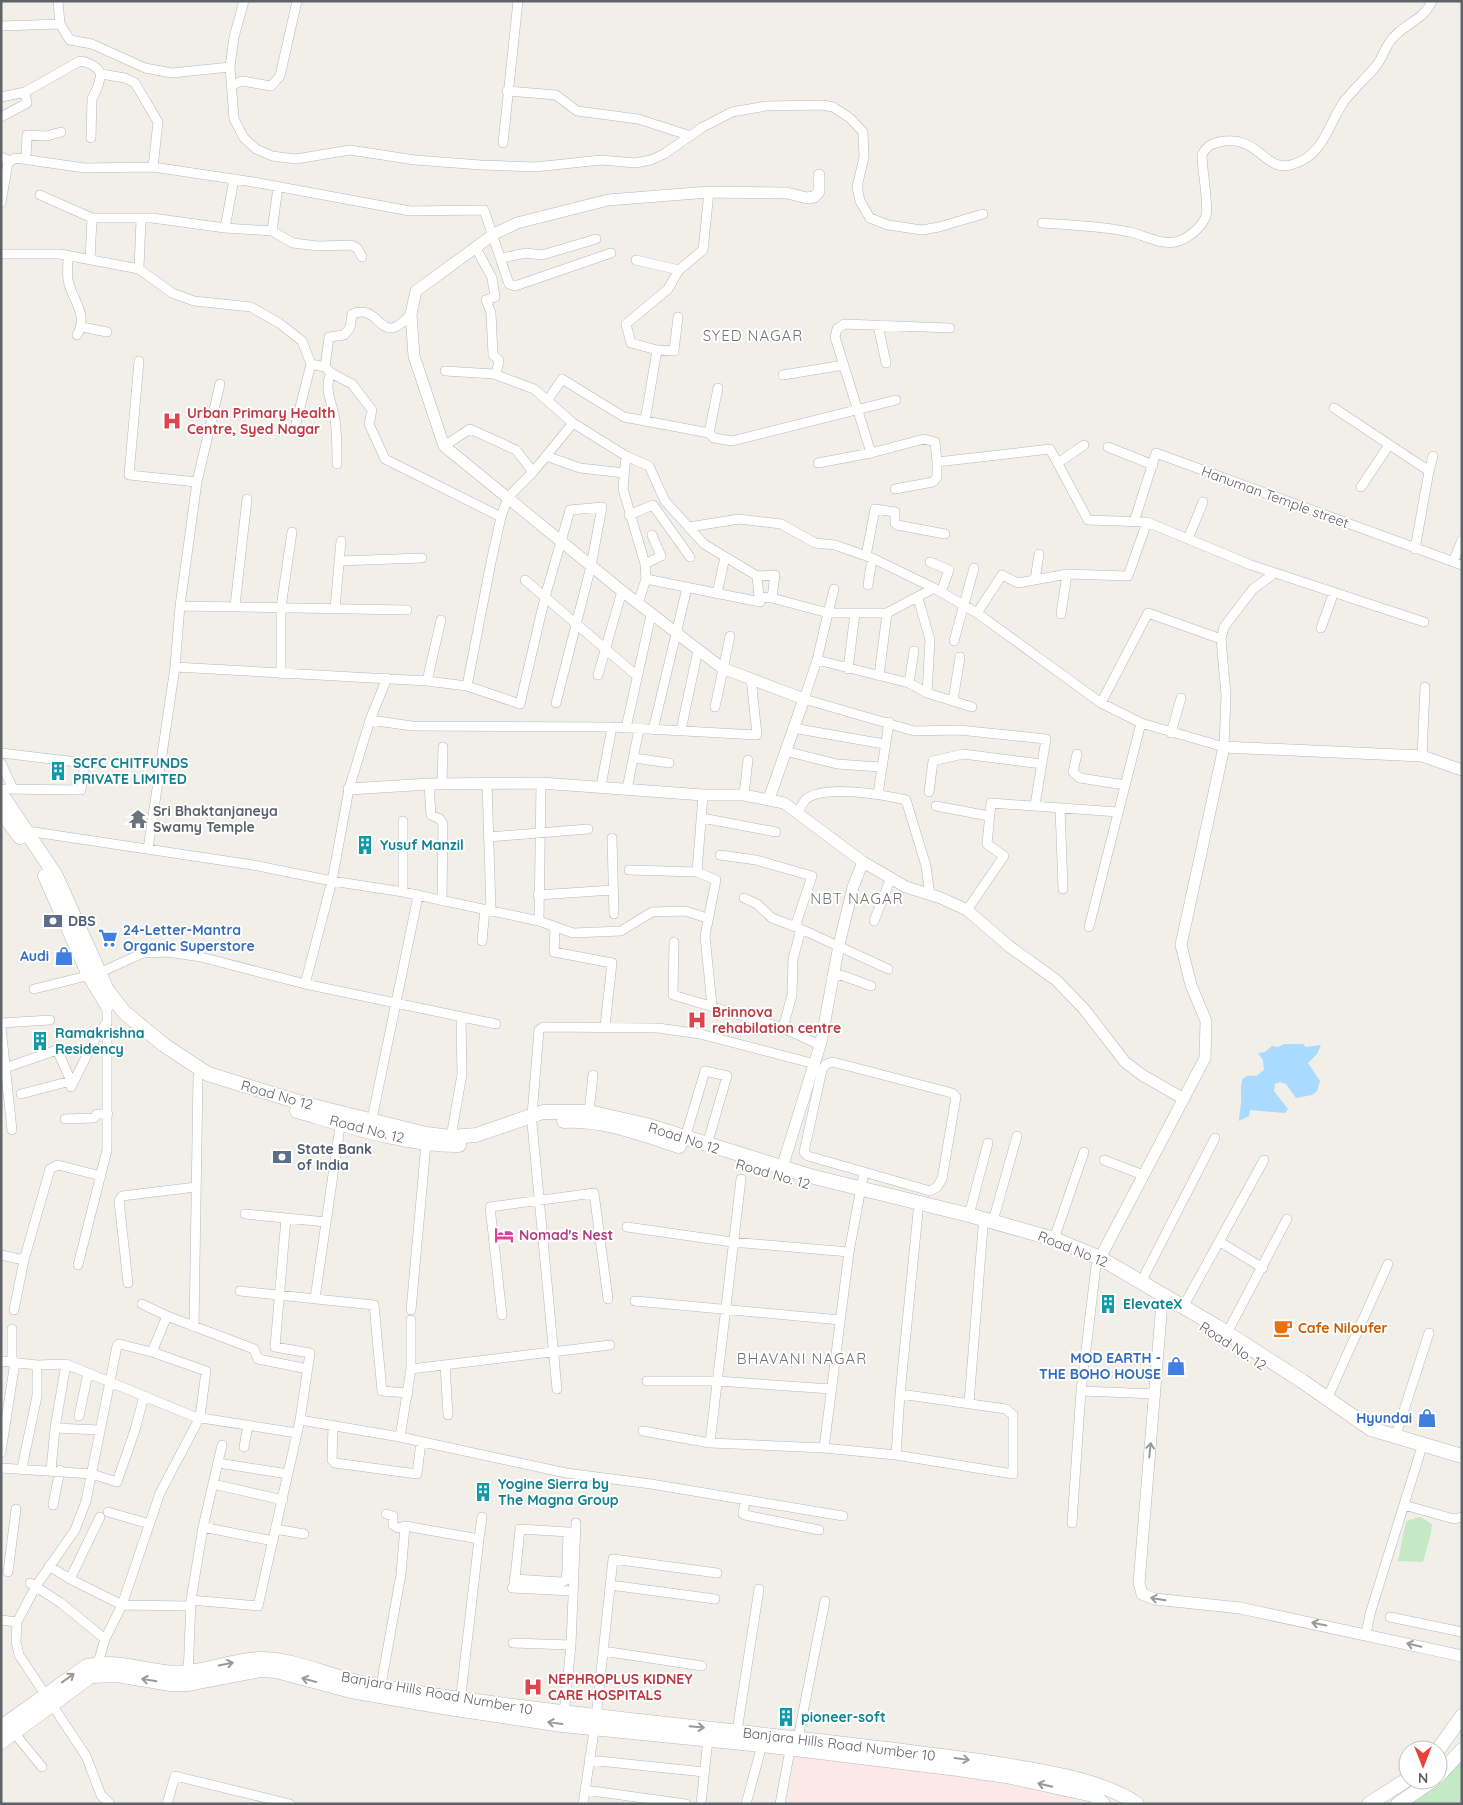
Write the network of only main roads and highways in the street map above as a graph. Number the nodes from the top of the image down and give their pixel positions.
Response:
1 (7, 791) edge
2 (6, 818) edge
3 (94, 974) junction
4 (341, 1118) junction
5 (532, 1119) junction
6 (859, 1193) junction
7 (988, 1224) junction
8 (1098, 1262) junction
9 (1462, 1456) edge
10 (1462, 1465) edge
11 (188, 1678) junction
12 (48, 1699) junction
13 (460, 1705) junction
14 (1462, 1716) edge
15 (595, 1723) junction
16 (7, 1728) edge
17 (1445, 1740) edge
18 (1, 1742) edge
19 (795, 1747) junction
20 (1462, 1750) edge
21 (1448, 1765) edge
22 (1398, 1785) edge
23 (1418, 1790) edge
24 (1100, 1795) edge
25 (1137, 1804) edge
26 (1369, 1804) edge
27 (1398, 1804) edge

1 - 2 main road, Road No 12
2 - 3 main road, Road No. 12
2 - 3 main road, Road No 12
3 - 4 main road, Road No 12
3 - 4 main road, Road No. 12
4 - 5 main road, Road No 12
4 - 5 main road, Road No. 12
5 - 6 main road, Road No. 12
5 - 6 main road, Road No 12
6 - 7 main road, Road No. 12
6 - 7 main road, Road No 12
7 - 8 main road, Road No. 12
7 - 8 main road, Road No 12
8 - 9 main road, Road No 12
8 - 10 main road, Road No. 12
11 -> 12 main road, Banjara Hills Road Number 10
12 -> 11 main road, Banjara Hills Road Number 10
11 - 13 main road, Banjara Hills Road Number 10
12 - 16 main road, Banjara Hills Road Number 10
15 -> 13 main road, Banjara Hills Road Number 10
13 - 15 main road, Banjara Hills Road Number 10
14 - 17 main road
15 - 19 main road, Banjara Hills Road Number 10
15 -> 19 main road, Banjara Hills Road Number 10
16 - 18 main road, Banjara Hills Road Number 10
19 - 24 main road, Banjara Hills Road Number 10
20 - 21 main road
22 - 26 main road
23 - 27 main road
24 - 25 main road, Banjara Hills Road Number 10

